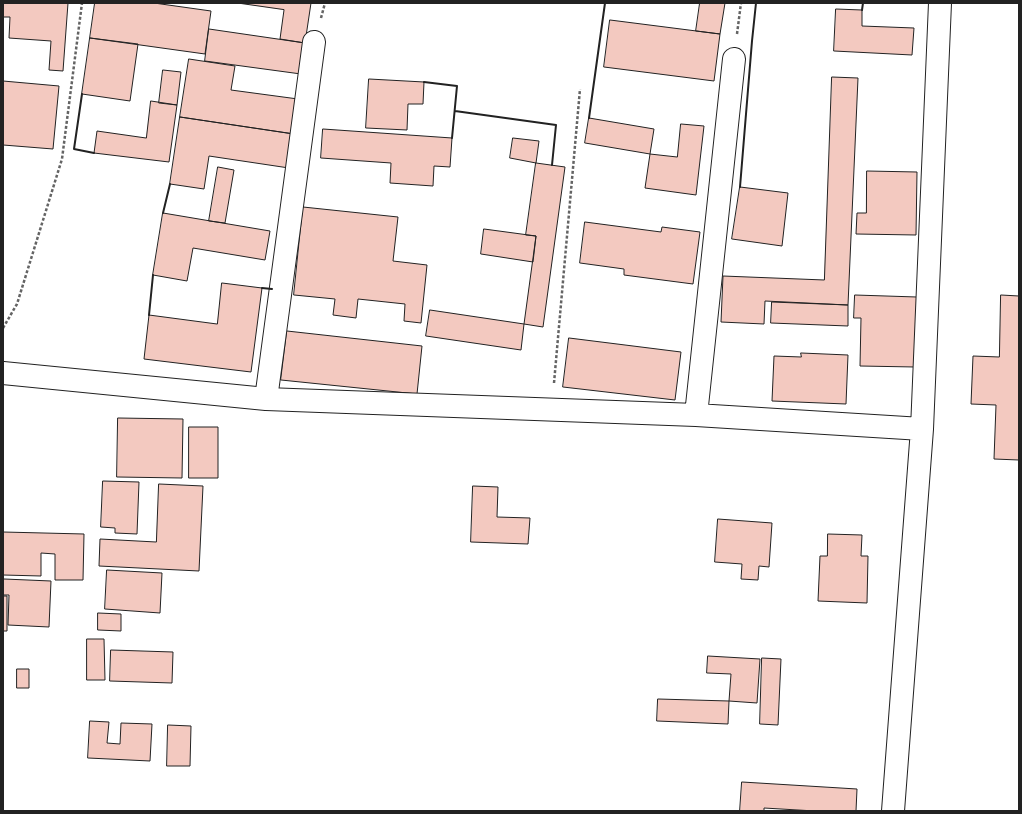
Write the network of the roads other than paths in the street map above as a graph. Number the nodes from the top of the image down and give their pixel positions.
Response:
1 (940, 3) edge
2 (314, 42) dead end
3 (734, 59) road end
4 (3, 373) edge
5 (266, 399) junction
6 (696, 415) junction
7 (922, 429) junction
8 (893, 811) edge

1 - 7 street
2 - 5 street
3 - 6 street
4 - 5 street
5 - 6 street
6 - 7 street
7 - 8 street

